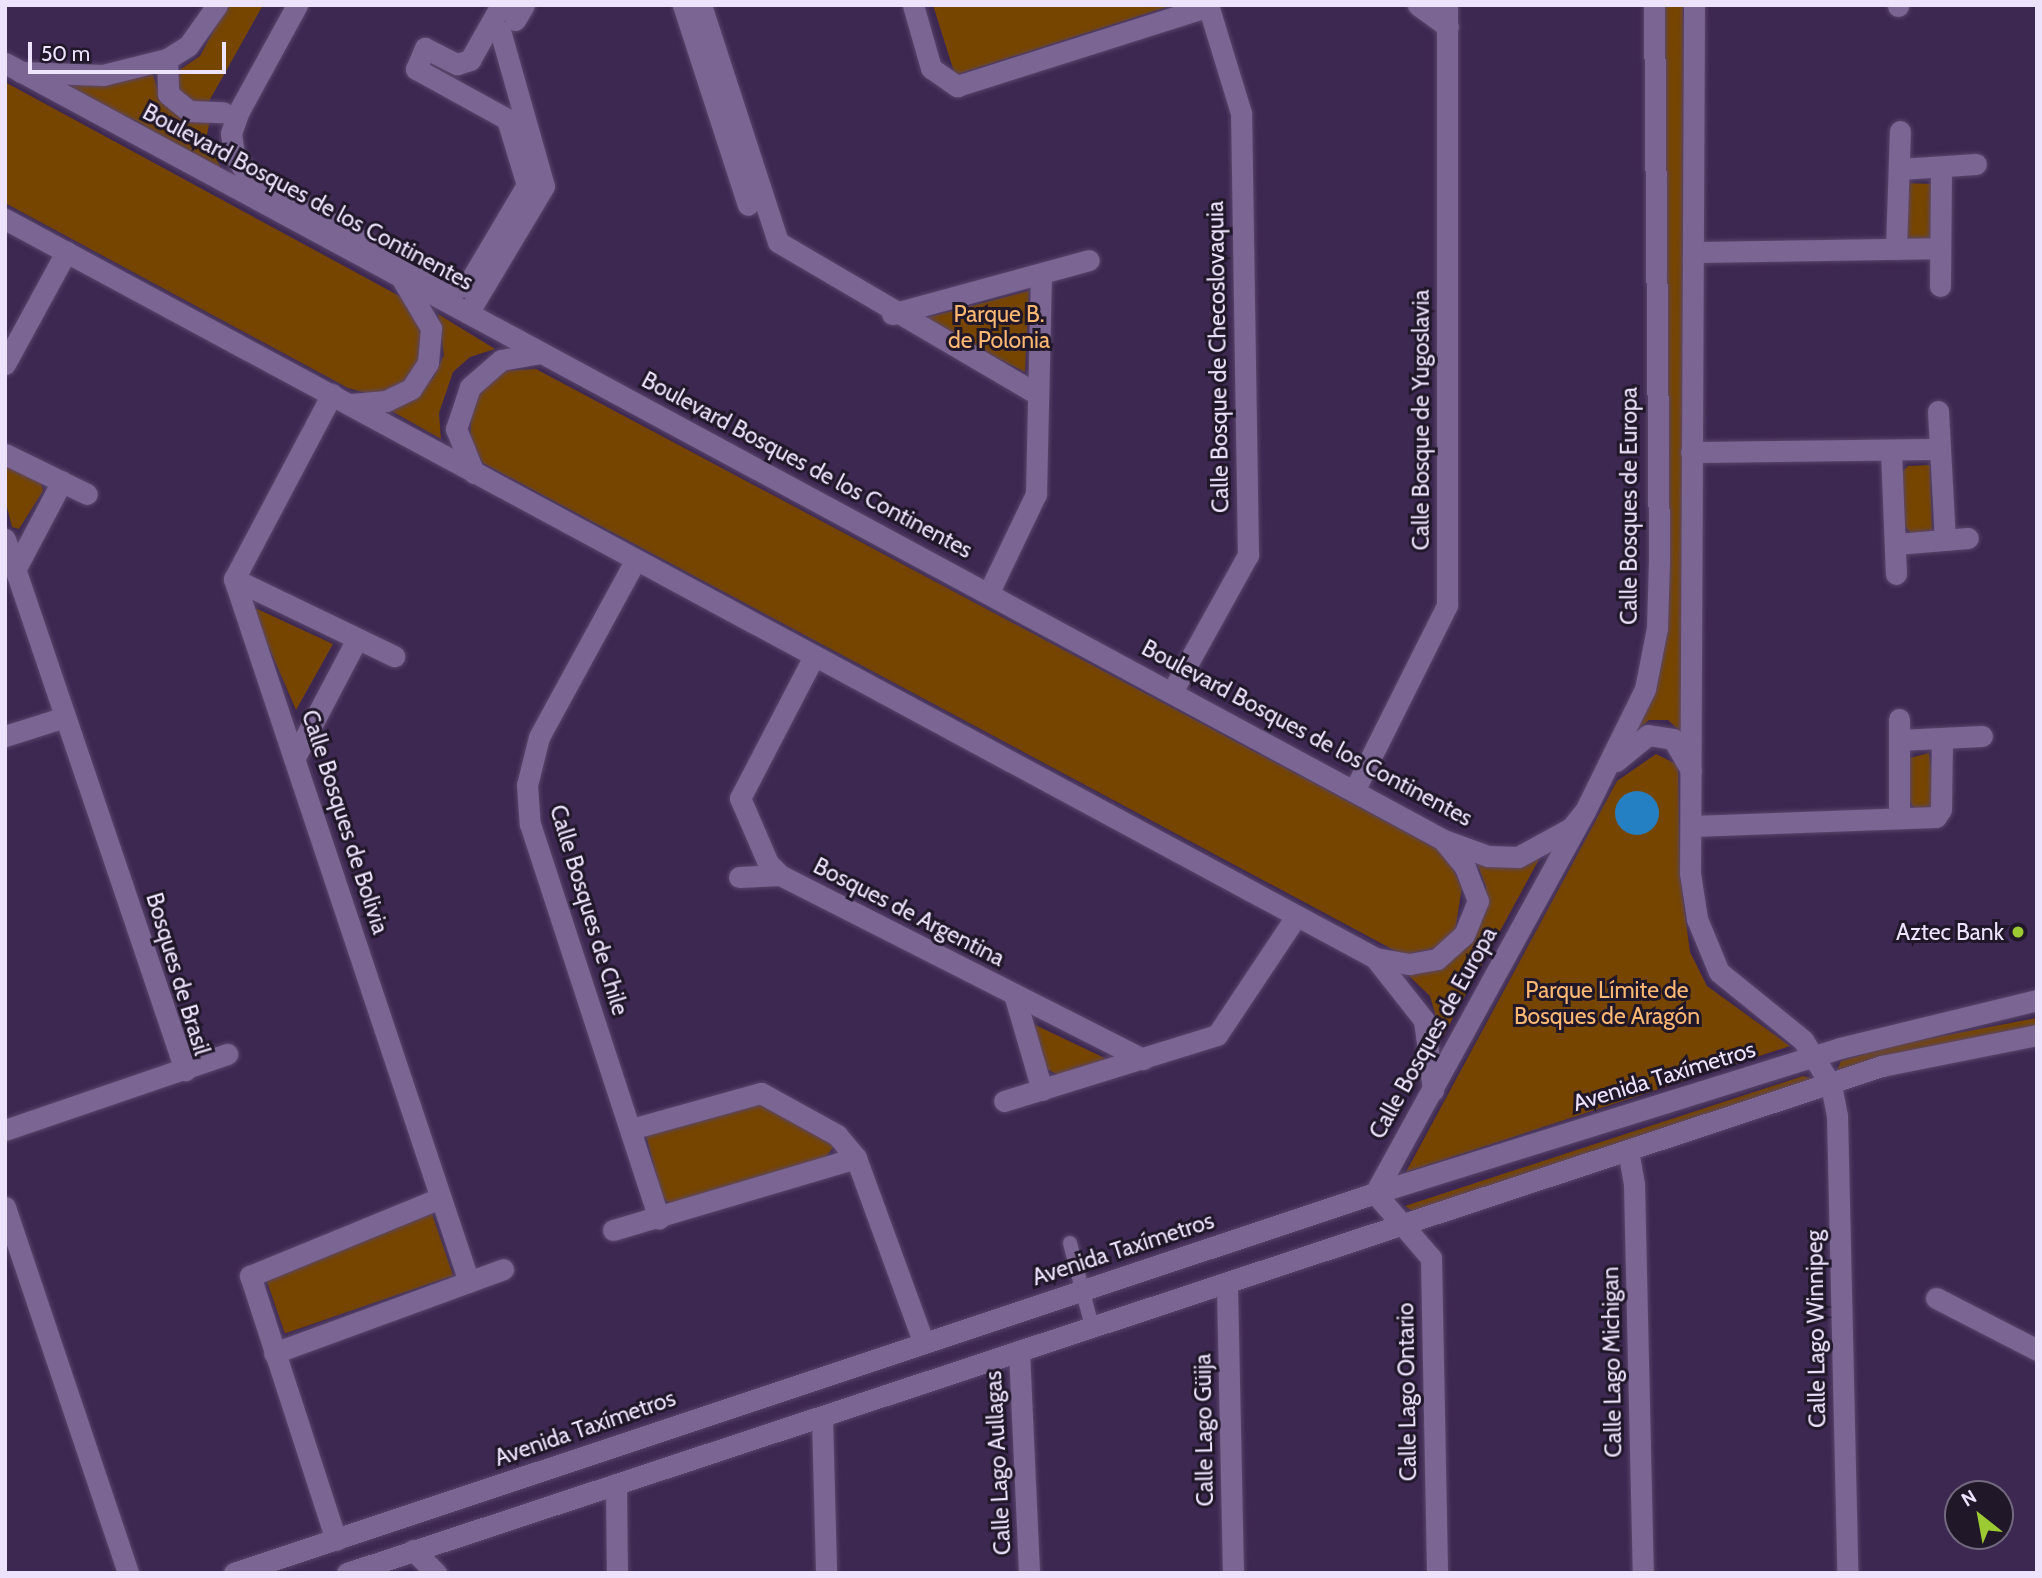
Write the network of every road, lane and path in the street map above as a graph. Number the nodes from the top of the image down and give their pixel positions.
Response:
1 (217, 5) edge
2 (281, 5) edge
3 (297, 5) edge
4 (683, 5) edge
5 (701, 5) edge
6 (914, 5) edge
7 (1418, 5) edge
8 (1447, 5) edge
9 (1654, 5) edge
10 (1694, 5) edge
11 (1208, 6) edge
12 (511, 13) edge
13 (1448, 27) junction
14 (167, 59) junction
15 (429, 65) dead end
16 (13, 67) edge
17 (466, 85) junction
18 (223, 112) junction
19 (525, 116) junction
20 (1900, 131) dead end
21 (1976, 163) dead end
22 (1941, 167) junction
23 (1900, 169) junction
24 (249, 196) junction
25 (748, 205) dead end
26 (5, 219) edge
27 (1940, 248) junction
28 (1896, 249) junction
29 (66, 252) junction
30 (1693, 252) junction
31 (1089, 260) dead end
32 (397, 273) junction
33 (1041, 275) junction
34 (1940, 286) dead end
35 (468, 313) junction
36 (892, 314) junction
37 (539, 352) junction
38 (5, 364) edge
39 (1037, 394) junction
40 (342, 399) junction
41 (1938, 411) dead end
42 (1939, 449) junction
43 (1891, 451) junction
44 (1691, 452) junction
45 (5, 454) edge
46 (475, 475) junction
47 (62, 481) junction
48 (87, 494) dead end
49 (1968, 538) dead end
50 (5, 539) edge
51 (1945, 540) junction
52 (1896, 544) junction
53 (635, 561) junction
54 (16, 568) junction
55 (1896, 574) dead end
56 (234, 579) junction
57 (989, 592) junction
58 (357, 639) junction
59 (394, 656) dead end
60 (813, 658) junction
61 (1172, 692) junction
62 (65, 717) junction
63 (5, 736) edge
64 (1982, 736) dead end
65 (1942, 740) junction
66 (296, 755) junction
67 (1605, 773) junction
68 (1695, 782) junction
69 (1354, 791) junction
70 (1585, 811) junction
71 (1899, 818) junction
72 (1693, 826) junction
73 (1444, 841) junction
74 (780, 875) junction
75 (738, 877) dead end
76 (1295, 918) junction
77 (1376, 958) junction
78 (1013, 995) junction
79 (2037, 1000) edge
80 (2037, 1035) edge
81 (227, 1054) dead end
82 (1816, 1056) junction
83 (1143, 1059) junction
84 (185, 1070) junction
85 (1831, 1085) junction
86 (1042, 1090) junction
87 (1433, 1090) junction
88 (1004, 1101) dead end
89 (631, 1129) junction
90 (5, 1130) edge
91 (1628, 1150) junction
92 (856, 1158) junction
93 (1375, 1193) junction
94 (440, 1198) junction
95 (5, 1207) edge
96 (659, 1218) junction
97 (1401, 1223) junction
98 (613, 1230) dead end
99 (1070, 1243) dead end
100 (503, 1269) dead end
101 (469, 1282) junction
102 (1227, 1287) junction
103 (1082, 1291) junction
104 (1937, 1298) dead end
105 (1092, 1326) junction
106 (923, 1341) junction
107 (2037, 1350) edge
108 (1019, 1351) junction
109 (274, 1353) junction
110 (822, 1417) junction
111 (688, 1421) junction
112 (699, 1458) junction
113 (616, 1484) junction
114 (336, 1540) junction
115 (413, 1550) junction
116 (128, 1573) edge
117 (234, 1573) edge
118 (347, 1573) edge
119 (414, 1573) edge
120 (436, 1573) edge
121 (617, 1573) edge
122 (826, 1573) edge
123 (1029, 1573) edge
124 (1233, 1573) edge
125 (1437, 1573) edge
126 (1643, 1573) edge
127 (1847, 1573) edge

1 - 14 street
2 - 18 street
3 - 12 street
4 - 25 street
5 - 36 street
6 - 11 street, Calle Bosque de Checoslovaquia
7 - 13 street
8 - 13 street, Calle Bosque de Yugoslavia
9 - 67 street, Calle Bosques de Europa
10 - 30 street
11 - 61 street, Calle Bosque de Checoslovaquia
12 - 17 street
12 - 19 street
13 - 69 street, Calle Bosque de Yugoslavia
14 - 16 street
14 - 18 street
15 - 17 street
16 - 24 street, Boulevard Bosques de los Continentes
17 - 19 street
18 - 24 street
19 - 35 street
20 - 23 street
21 - 22 street
22 - 23 street
22 - 27 street
23 - 28 street
24 - 32 street, Boulevard Bosques de los Continentes
26 - 29 street
27 - 28 street
27 - 34 street
28 - 30 street
29 - 38 street
29 - 40 street
30 - 44 street
31 - 33 street
32 - 35 street, Boulevard Bosques de los Continentes
32 - 40 street
33 - 36 street
33 - 39 street
35 - 37 street, Boulevard Bosques de los Continentes
36 - 39 street
37 - 46 street
37 - 57 street, Boulevard Bosques de los Continentes
39 - 57 street
40 - 46 street
40 - 56 street
41 - 42 street
42 - 43 street
42 - 51 street
43 - 44 street
43 - 52 street
44 - 68 street
45 - 47 street
46 - 53 street
47 - 48 street
47 - 54 street
49 - 51 street
50 - 54 street, Bosques de Brasil
51 - 52 street
52 - 55 street
53 - 60 street
53 - 89 street, Calle Bosques de Chile
54 - 62 street, Bosques de Brasil
56 - 58 street
56 - 66 street, Calle Bosques de Bolivia
57 - 61 street, Boulevard Bosques de los Continentes
58 - 59 street
58 - 66 street
60 - 74 street, Bosques de Argentina
60 - 76 street
61 - 69 street, Boulevard Bosques de los Continentes
62 - 63 street
62 - 84 street, Bosques de Brasil
64 - 65 street
65 - 71 street
65 - 71 street
66 - 94 street, Calle Bosques de Bolivia
67 - 68 street
67 - 70 street, Calle Bosques de Europa
68 - 72 street
69 - 73 street, Boulevard Bosques de los Continentes
70 - 73 street, Boulevard Bosques de los Continentes
70 - 87 street, Calle Bosques de Europa
71 - 72 street
72 - 82 street
73 - 77 street
74 - 75 street, Bosques de Argentina
74 - 78 street, Bosques de Argentina
76 - 77 street
76 - 83 street
77 - 87 street
78 - 83 street, Bosques de Argentina
78 - 86 street, Bosques de Argentina
79 - 82 street, Avenida Taxímetros
80 - 85 street
81 - 84 street
82 - 85 street, Calle Lago Winnipeg
82 - 93 street, Avenida Taxímetros
83 - 86 street
84 - 90 street, Bosques de Brasil
85 - 91 street
85 - 127 street, Calle Lago Winnipeg
86 - 88 street
87 - 93 street, Calle Bosques de Europa
89 - 92 street
89 - 96 street, Calle Bosques de Chile
91 - 97 street
91 - 126 street, Calle Lago Michigan
92 - 96 street
92 - 106 street
93 - 97 street
93 - 103 street, Avenida Taxímetros
94 - 101 street, Calle Bosques de Bolivia
94 - 109 street
95 - 116 street
96 - 98 street
97 - 102 street
97 - 125 street, Calle Lago Ontario
99 - 103 lane
100 - 101 street
101 - 109 street
102 - 105 street
102 - 124 street, Calle Lago Güija
103 - 105 lane
103 - 106 street, Avenida Taxímetros
104 - 107 street
105 - 108 street
106 - 111 street, Avenida Taxímetros
108 - 110 street
108 - 123 street, Calle Lago Aullagas
109 - 114 street
110 - 112 street
110 - 122 street
111 - 112 street
111 - 114 street, Avenida Taxímetros
112 - 113 street
113 - 115 street
113 - 121 street
114 - 117 street, Avenida Taxímetros
115 - 118 street
115 - 119 street
115 - 120 street

